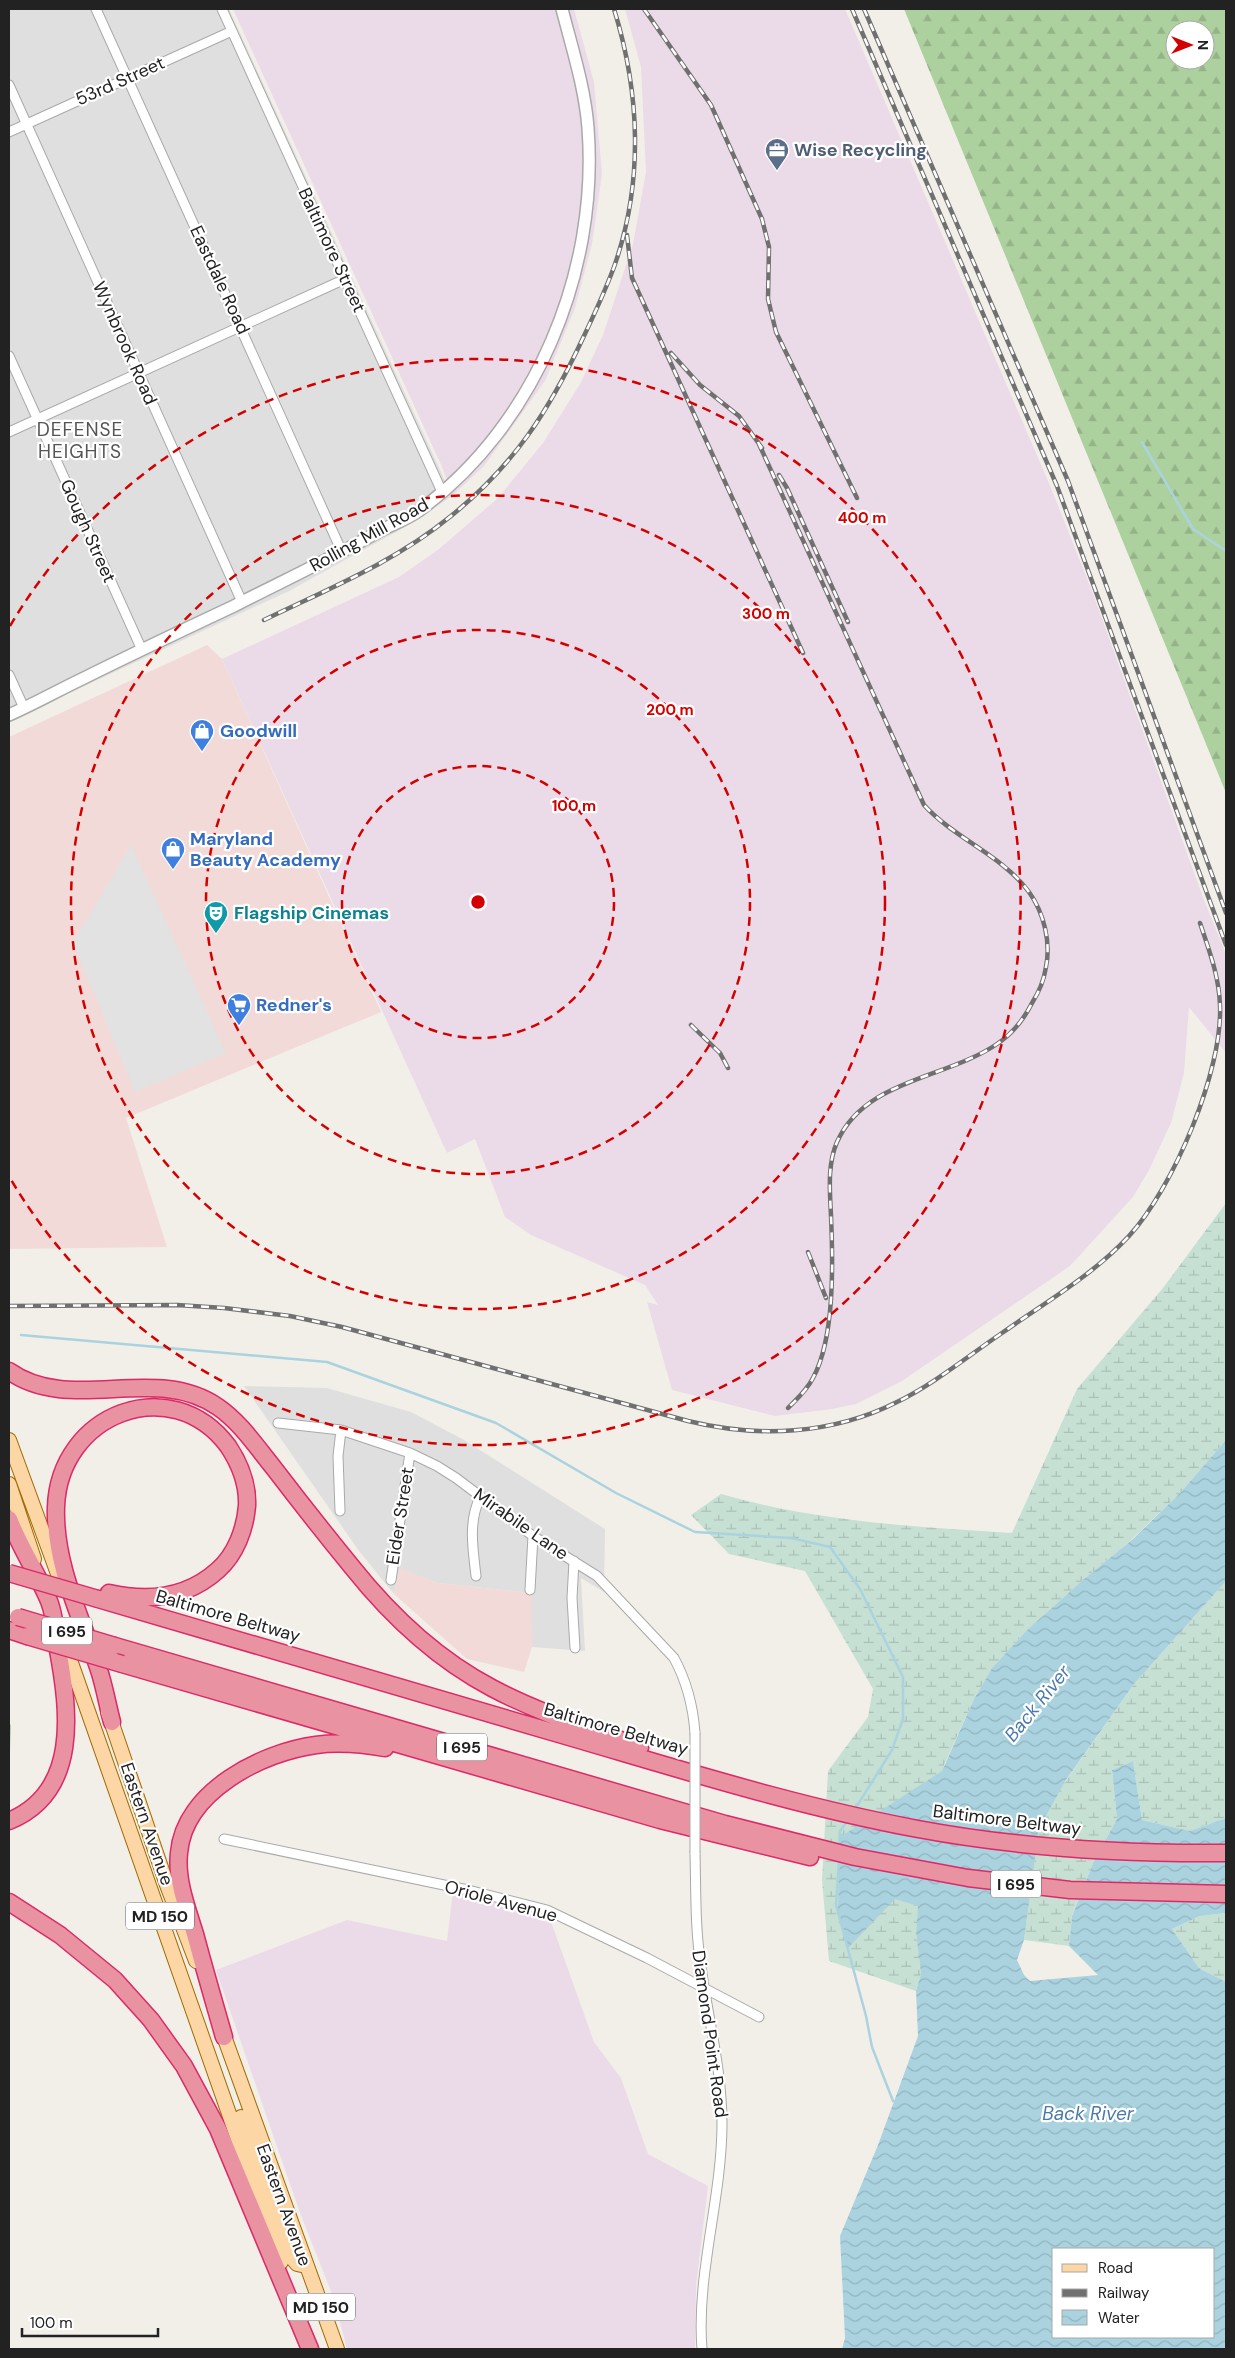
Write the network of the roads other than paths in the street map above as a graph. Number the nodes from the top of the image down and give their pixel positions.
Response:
1 (96, 9) edge
2 (222, 9) edge
3 (562, 9) edge
4 (232, 31) junction
5 (127, 78) junction
6 (9, 85) edge
7 (26, 124) junction
8 (9, 132) edge
9 (345, 279) junction
10 (242, 326) junction
11 (9, 356) edge
12 (138, 372) junction
13 (38, 419) junction
14 (9, 432) edge
15 (442, 492) junction
16 (342, 552) junction
17 (242, 602) junction
18 (142, 650) junction
19 (9, 675) edge
20 (24, 708) junction
21 (9, 715) edge
22 (9, 1371) edge
23 (278, 1423) dead end
24 (341, 1430) junction
25 (9, 1440) edge
26 (410, 1453) junction
27 (9, 1484) edge
28 (480, 1497) junction
29 (340, 1512) dead end
30 (9, 1519) edge
31 (533, 1536) junction
32 (574, 1561) junction
33 (9, 1572) edge
34 (476, 1576) dead end
35 (391, 1580) dead end
36 (530, 1590) dead end
37 (96, 1595) junction
38 (50, 1603) junction
39 (12, 1620) edge
40 (9, 1635) edge
41 (27, 1636) junction
42 (575, 1648) dead end
43 (694, 1718) joint
44 (112, 1722) junction
45 (508, 1776) junction
46 (735, 1785) junction
47 (9, 1821) edge
48 (224, 1839) dead end
49 (808, 1851) junction
50 (1226, 1853) edge
51 (1226, 1894) edge
52 (9, 1902) edge
53 (705, 1990) junction
54 (759, 2017) dead end
55 (200, 2031) junction
56 (224, 2037) junction
57 (306, 2266) junction
58 (311, 2349) edge
59 (337, 2349) edge
60 (702, 2349) edge

1 - 5 street, Eastdale Road
2 - 4 street, Baltimore Street
3 - 15 street, Rolling Mill Road
4 - 5 street, 53rd Street
4 - 9 street, Baltimore Street
5 - 7 street, 53rd Street
5 - 10 street, Eastdale Road
6 - 7 street, Wynbrook Road
7 - 8 street, 53rd Street
7 - 12 street, Wynbrook Road
9 - 10 street
9 - 15 street, Baltimore Street
10 - 12 street
10 - 16 street, Eastdale Road
11 - 13 street, Gough Street
12 - 13 street
12 - 17 street, Wynbrook Road
13 - 14 street
13 - 18 street, Gough Street
15 - 16 street, Rolling Mill Road
16 - 17 street, Rolling Mill Road
17 - 18 street, Rolling Mill Road
18 - 20 street, Rolling Mill Road
19 - 20 street
20 - 21 street, Rolling Mill Road
22 - 46 highway
23 - 24 street, Mirabile Lane
24 - 26 street, Mirabile Lane
24 - 29 street
25 - 44 main road, Eastern Avenue / MD 150
26 - 28 street, Mirabile Lane
26 - 35 street, Eider Street
27 - 38 main road, Eastern Avenue / MD 150
28 - 31 street, Mirabile Lane
28 - 34 street
30 - 38 highway
31 - 32 street, Mirabile Lane
31 - 36 street
32 - 42 street
32 - 43 street, Mirabile Lane
33 - 37 highway, Baltimore Beltway / I 695, bridge
37 - 44 highway
37 - 46 highway, Baltimore Beltway / I 695
38 - 47 highway
38 - 55 main road, Eastern Avenue / MD 150
39 - 41 highway
39 - 49 highway, I 695, bridge
40 - 41 highway
41 - 45 highway, bridge
43 - 53 street, Diamond Point Road, bridge
44 - 56 main road, Eastern Avenue / MD 150
45 - 49 highway
45 - 56 highway
46 - 50 highway, Baltimore Beltway / I 695
48 - 53 street, Oriole Avenue
49 - 51 highway, I 695
52 - 58 highway
53 - 54 street, Oriole Avenue
53 - 60 street, Diamond Point Road
55 - 57 main road
55 - 58 main road, Eastern Avenue / MD 150
56 - 57 main road, Eastern Avenue / MD 150
57 - 59 main road, Eastern Avenue / MD 150

